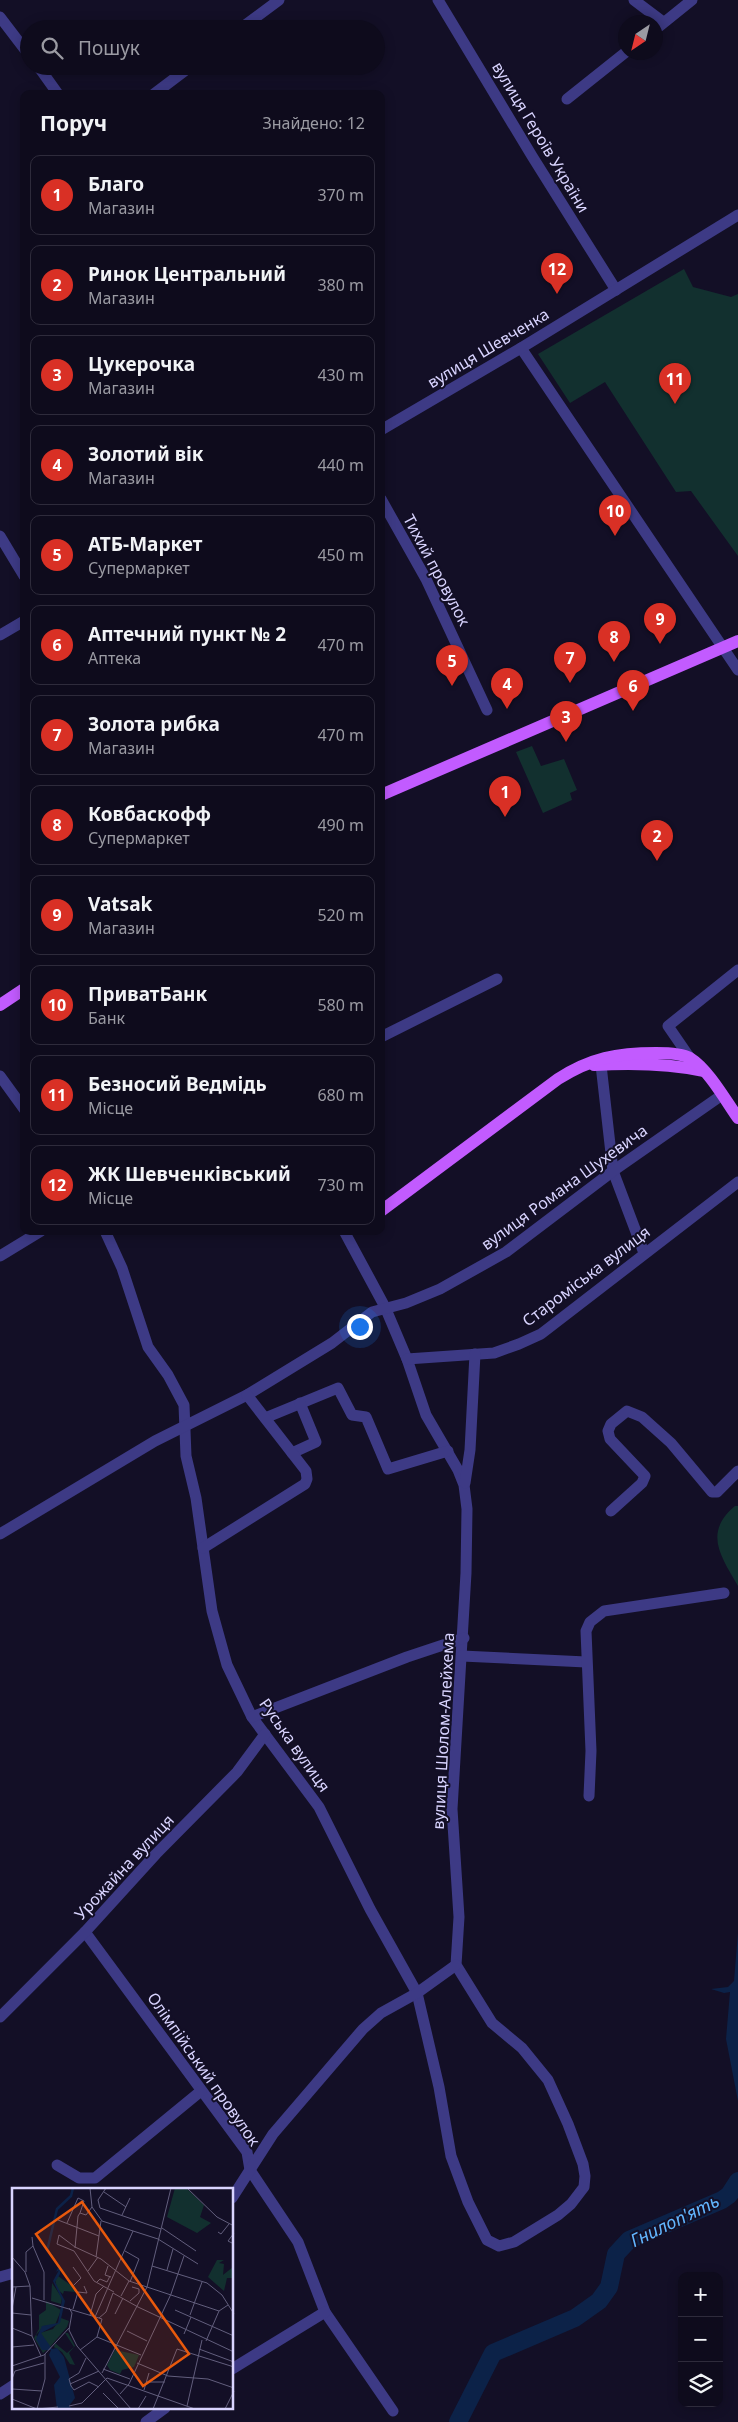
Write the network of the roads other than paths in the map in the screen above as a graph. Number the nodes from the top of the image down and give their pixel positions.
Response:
1 (279, 0) edge
2 (438, 0) edge
3 (634, 0) edge
4 (692, 0) edge
5 (648, 15) edge
6 (0, 17) edge
7 (252, 20) edge
8 (663, 23) edge
9 (20, 43) edge
10 (618, 58) edge
11 (44, 75) edge
12 (179, 75) edge
13 (55, 90) edge
14 (159, 90) edge
15 (567, 99) dead end
16 (738, 215) edge
17 (616, 290) junction
18 (521, 348) junction
19 (385, 428) edge
20 (385, 506) edge
21 (0, 536) edge
22 (20, 569) edge
23 (20, 623) edge
24 (0, 634) edge
25 (738, 641) edge
26 (724, 649) junction
27 (738, 670) edge
28 (487, 710) dead end
29 (385, 793) edge
30 (738, 970) edge
31 (497, 978) dead end
32 (20, 992) edge
33 (0, 1005) edge
34 (385, 1035) edge
35 (690, 1058) junction
36 (584, 1065) junction
37 (601, 1065) junction
38 (703, 1071) junction
39 (0, 1076) edge
40 (722, 1095) junction
41 (20, 1104) edge
42 (738, 1118) edge
43 (614, 1171) junction
44 (738, 1182) edge
45 (385, 1208) edge
46 (34, 1235) edge
47 (107, 1235) edge
48 (346, 1235) edge
49 (644, 1253) junction
50 (0, 1256) edge
51 (385, 1307) junction
52 (475, 1354) junction
53 (407, 1359) junction
54 (247, 1396) junction
55 (300, 1403) junction
56 (265, 1418) junction
57 (185, 1427) junction
58 (448, 1451) junction
59 (292, 1453) junction
60 (738, 1471) edge
61 (464, 1485) junction
62 (611, 1511) dead end
63 (0, 1534) edge
64 (203, 1548) junction
65 (724, 1593) dead end
66 (464, 1638) junction
67 (462, 1656) junction
68 (586, 1662) junction
69 (252, 1717) junction
70 (265, 1734) junction
71 (589, 1796) dead end
72 (85, 1932) junction
73 (456, 1965) junction
74 (417, 1993) junction
75 (0, 2017) edge
76 (202, 2091) junction
77 (57, 2165) dead end
78 (250, 2170) junction
79 (234, 2195) edge
80 (325, 2312) junction
81 (234, 2367) edge
82 (12, 2386) edge
83 (0, 2394) edge
84 (162, 2410) edge
85 (393, 2411) dead end
86 (146, 2422) edge

1 - 7 street
2 - 17 street, вулиця Героїв України
3 - 5 street
4 - 8 street
6 - 9 street
10 - 15 street
11 - 13 street
12 - 14 street
16 - 17 street, вулиця Шевченка
17 - 18 street, вулиця Шевченка
18 - 19 street, вулиця Шевченка
18 - 26 street
20 - 28 street, Тихий провулок
21 - 22 street
23 - 24 street
25 - 26 main road
26 - 27 street
26 - 29 main road
30 - 35 street
31 - 34 street
32 - 33 main road
35 - 36 main road
35 - 38 main road
36 - 37 main road
36 - 45 main road
37 - 38 main road
37 - 43 street
38 - 40 main road
39 - 41 street
40 - 42 main road
40 - 43 street, вулиця Романа Шухевича
43 - 49 street
43 - 51 street, вулиця Романа Шухевича
44 - 49 street, Староміська вулиця
46 - 50 street
47 - 57 street, Руська вулиця
48 - 51 street, вулиця Шолом-Алейхема
49 - 52 street, Староміська вулиця
51 - 53 street, вулиця Шолом-Алейхема
51 - 54 street, вулиця Романа Шухевича
52 - 53 street, Староміська вулиця
52 - 61 street
53 - 58 street, вулиця Шолом-Алейхема
54 - 56 street
54 - 57 street, вулиця Романа Шухевича
55 - 56 street
55 - 58 street
55 - 59 street
56 - 59 street
57 - 63 street, вулиця Романа Шухевича
57 - 64 street, Руська вулиця
58 - 61 street, вулиця Шолом-Алейхема
59 - 64 street
60 - 62 street
61 - 66 street, вулиця Шолом-Алейхема
64 - 69 street, Руська вулиця
65 - 68 street
66 - 67 street, вулиця Шолом-Алейхема
66 - 69 street
67 - 68 street
67 - 73 street, вулиця Шолом-Алейхема
68 - 71 street
69 - 70 street, Руська вулиця
70 - 72 street, Урожайна вулиця
70 - 74 street, Руська вулиця
72 - 75 street, Урожайна вулиця
72 - 76 street, Олімпійський провулок
73 - 74 street
73 - 74 street, Руська вулиця
74 - 78 street
76 - 77 street
76 - 78 street, Олімпійський провулок
78 - 79 street
78 - 80 street, Олімпійський провулок
80 - 81 street
80 - 85 street, Олімпійський провулок
82 - 83 street
84 - 86 street

